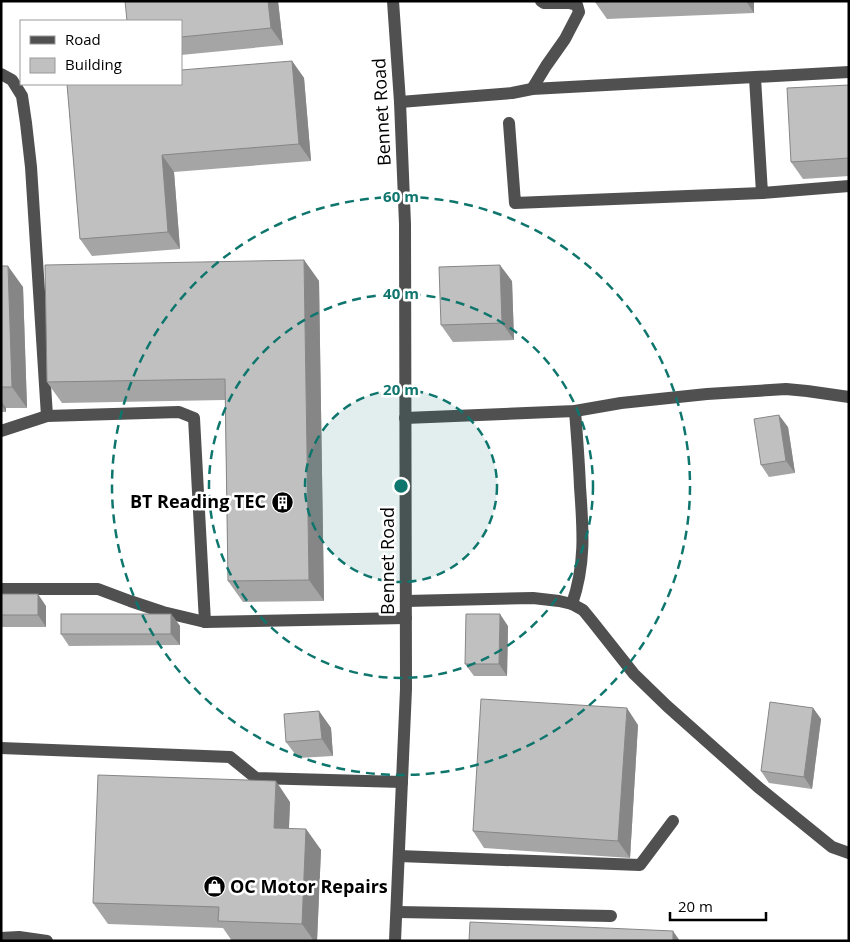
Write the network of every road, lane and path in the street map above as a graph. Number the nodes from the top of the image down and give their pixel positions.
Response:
1 (393, 1) edge
2 (541, 1) edge
3 (849, 72) edge
4 (1, 74) edge
5 (755, 78) junction
6 (532, 89) junction
7 (400, 102) junction
8 (509, 123) dead end
9 (849, 186) edge
10 (762, 193) junction
11 (849, 398) edge
12 (575, 410) junction
13 (47, 416) junction
14 (405, 418) junction
15 (1, 431) edge
16 (1, 590) edge
17 (406, 601) junction
18 (572, 604) junction
19 (406, 618) junction
20 (205, 622) junction
21 (1, 748) edge
22 (402, 782) junction
23 (674, 821) dead end
24 (849, 853) edge
25 (399, 856) junction
26 (396, 912) junction
27 (611, 916) dead end
28 (1, 938) edge
29 (47, 941) edge
30 (395, 941) edge

1 - 7 street, Bennet Road
2 - 6 street
3 - 5 street
4 - 13 street
5 - 6 street
5 - 10 street
6 - 7 street
7 - 14 street, Bennet Road
8 - 10 street
9 - 10 street
11 - 12 street
12 - 14 street
12 - 18 street
13 - 15 street
13 - 20 street
14 - 17 street, Bennet Road
16 - 20 street
17 - 18 street
17 - 19 street, Bennet Road
18 - 24 street
19 - 20 street
19 - 22 street, Bennet Road
21 - 22 street
22 - 25 street, Bennet Road
23 - 25 street
25 - 26 street, Bennet Road
26 - 27 street
26 - 30 street, Bennet Road
28 - 29 street

